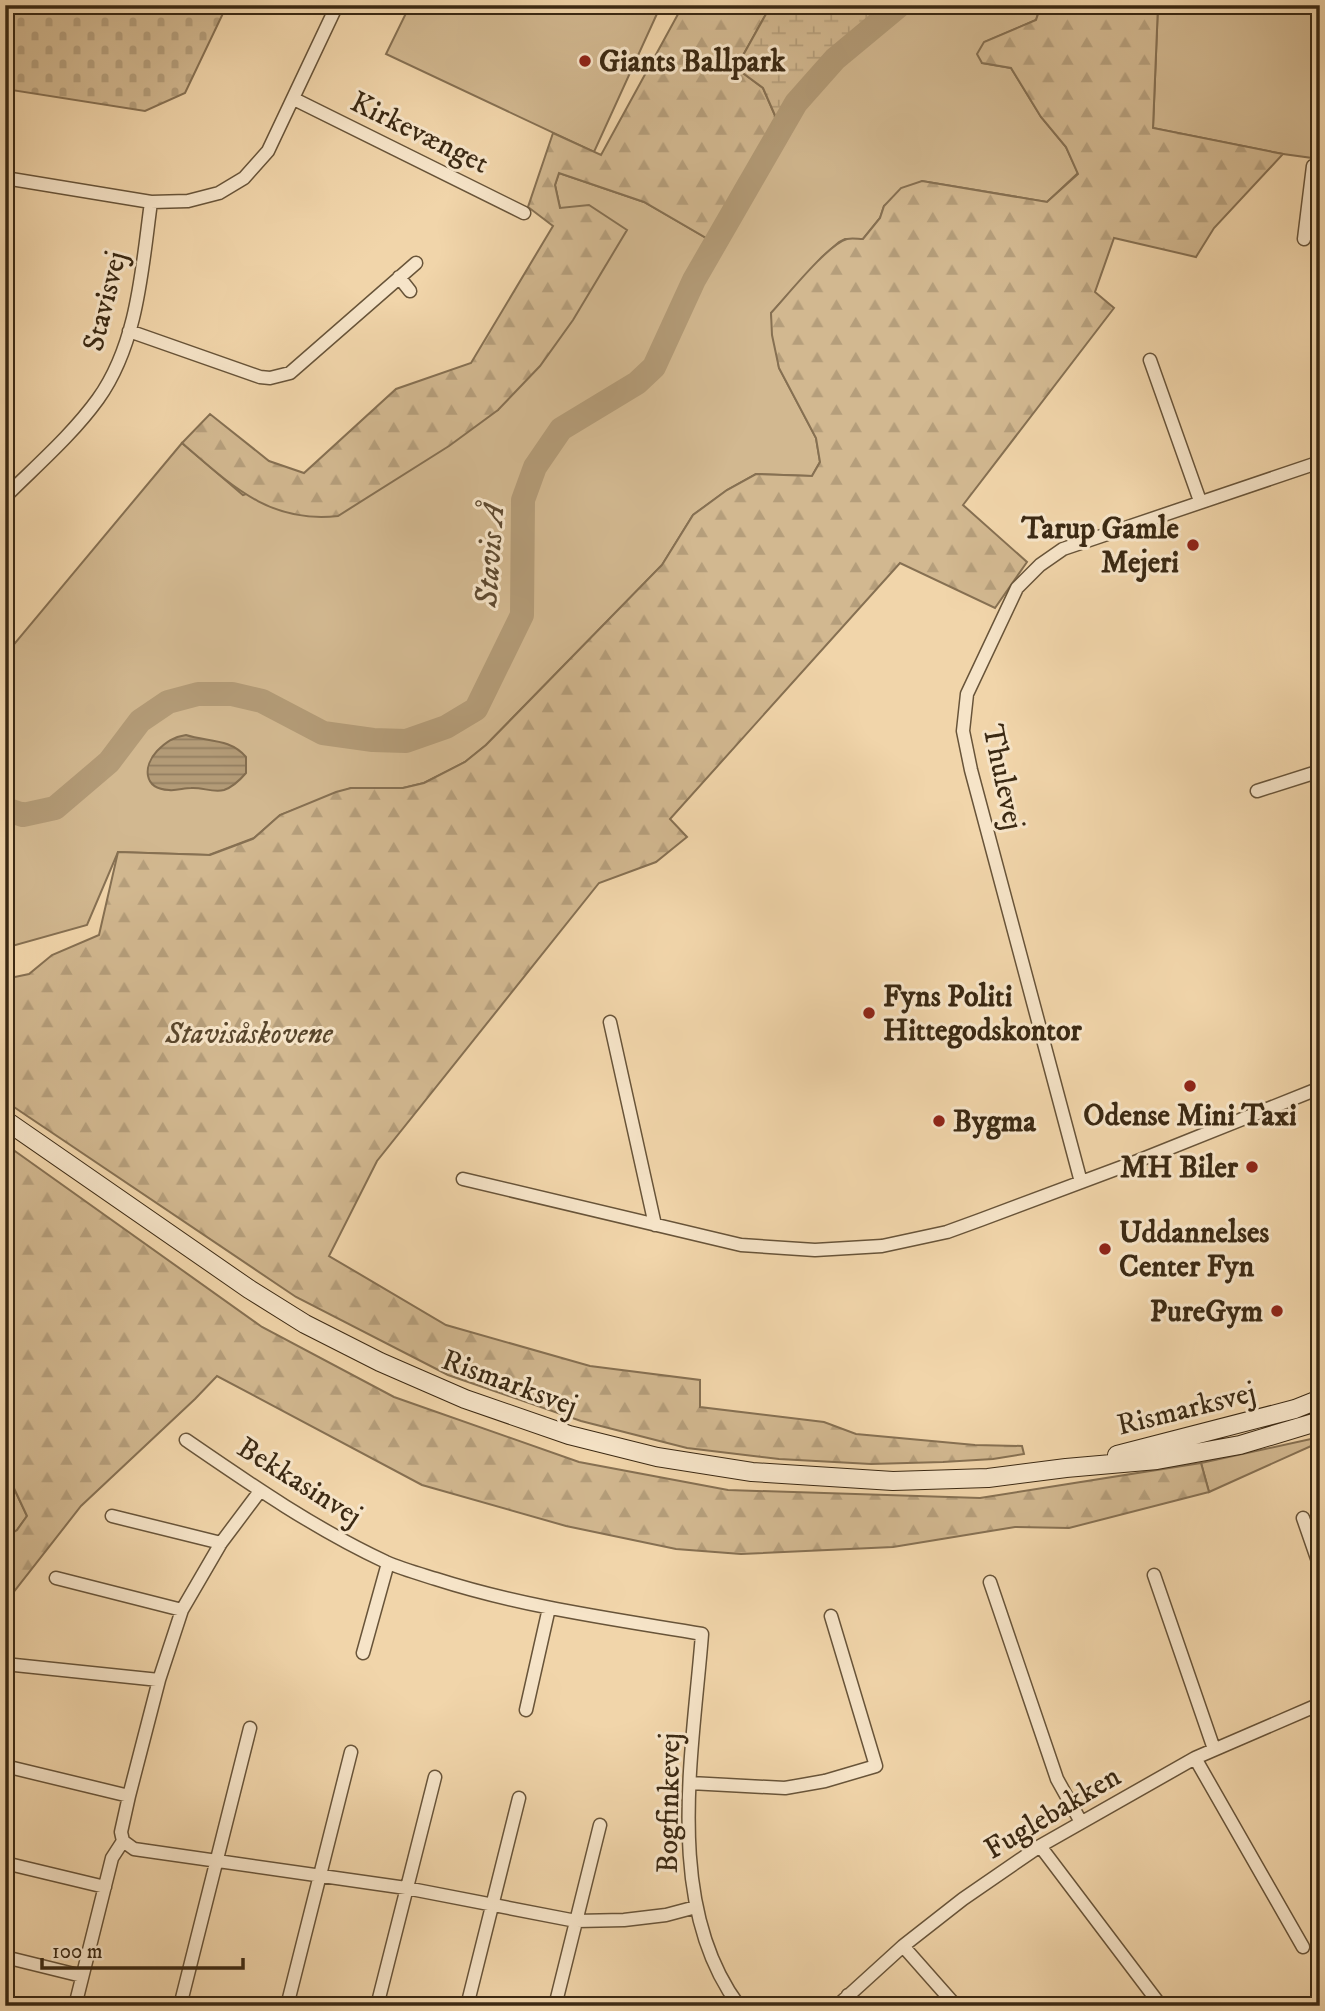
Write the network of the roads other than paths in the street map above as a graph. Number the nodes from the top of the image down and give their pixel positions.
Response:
1 (337, 5) edge
2 (294, 99) junction
3 (1320, 167) edge
4 (5, 178) edge
5 (151, 202) junction
6 (524, 213) dead end
7 (1304, 239) dead end
8 (416, 263) dead end
9 (399, 277) junction
10 (410, 291) dead end
11 (129, 331) junction
12 (1150, 360) dead end
13 (1320, 462) edge
14 (5, 497) edge
15 (1200, 501) junction
16 (1320, 771) edge
17 (1257, 791) dead end
18 (610, 1023) dead end
19 (1320, 1088) edge
20 (5, 1120) edge
21 (463, 1179) dead end
22 (1081, 1182) junction
23 (655, 1225) junction
24 (1320, 1399) edge
25 (1320, 1421) edge
26 (186, 1440) dead end
27 (1066, 1468) junction
28 (260, 1491) junction
29 (112, 1517) dead end
30 (1303, 1518) dead end
31 (221, 1543) junction
32 (388, 1563) junction
33 (1320, 1567) edge
34 (1154, 1575) dead end
35 (56, 1578) dead end
36 (990, 1582) dead end
37 (549, 1608) junction
38 (182, 1610) junction
39 (831, 1616) dead end
40 (702, 1634) joint
41 (363, 1653) dead end
42 (5, 1664) edge
43 (159, 1679) junction
44 (1320, 1704) edge
45 (526, 1710) dead end
46 (250, 1728) dead end
47 (1214, 1749) junction
48 (351, 1752) dead end
49 (1195, 1758) junction
50 (5, 1766) edge
51 (435, 1777) dead end
52 (690, 1783) junction
53 (129, 1796) junction
54 (519, 1798) dead end
55 (1081, 1822) junction
56 (600, 1825) dead end
57 (123, 1841) junction
58 (1040, 1846) junction
59 (216, 1862) junction
60 (5, 1863) edge
61 (320, 1876) junction
62 (105, 1887) junction
63 (406, 1888) junction
64 (492, 1905) junction
65 (696, 1907) junction
66 (576, 1921) junction
67 (903, 1946) junction
68 (1303, 1947) dead end
69 (5, 1957) edge
70 (82, 1976) junction
71 (848, 1995) junction
72 (953, 2005) edge
73 (75, 2006) edge
74 (180, 2006) edge
75 (287, 2006) edge
76 (377, 2006) edge
77 (467, 2006) edge
78 (555, 2006) edge
79 (739, 2006) edge
80 (837, 2006) edge
81 (858, 2006) edge
82 (1161, 2006) edge

1 - 2 street
2 - 5 street
2 - 6 street, Kirkevænget
3 - 7 street
4 - 5 street
5 - 11 street, Stavisvej
8 - 9 street
9 - 10 street
9 - 11 street
11 - 14 street, Stavisvej
12 - 15 street
13 - 15 street, Thulevej
15 - 22 street, Thulevej
16 - 17 street
18 - 23 street
19 - 22 street
20 - 27 main road, Rismarksvej
21 - 23 street
22 - 23 street
24 - 27 main road, Rismarksvej
25 - 27 main road, Rismarksvej
26 - 28 street, Bekkasinvej
28 - 31 street
28 - 32 street, Bekkasinvej
29 - 31 street
30 - 33 street
31 - 38 street
32 - 37 street, Bekkasinvej
32 - 41 street
34 - 47 street
35 - 38 street
36 - 55 street
37 - 40 street, Bekkasinvej
37 - 45 street
38 - 43 street
39 - 52 street
40 - 52 street, Bogfinkevej
42 - 43 street
43 - 53 street
44 - 47 street, Fuglebakken
46 - 59 street
47 - 49 street, Fuglebakken
48 - 61 street
49 - 55 street, Fuglebakken
49 - 68 street
50 - 53 street
51 - 63 street
52 - 65 street, Bogfinkevej
53 - 57 street
54 - 64 street
55 - 58 street, Fuglebakken
56 - 66 street
57 - 59 street
57 - 62 street
58 - 67 street, Fuglebakken
58 - 82 street
59 - 61 street
59 - 74 street
60 - 62 street
61 - 63 street
61 - 75 street
62 - 70 street
63 - 64 street
63 - 76 street
64 - 66 street
64 - 77 street
65 - 66 street
65 - 79 street, Bogfinkevej
66 - 78 street
67 - 71 street, Fuglebakken
67 - 72 street
69 - 70 street
70 - 73 street
71 - 80 street, Fuglebakken
71 - 81 street

